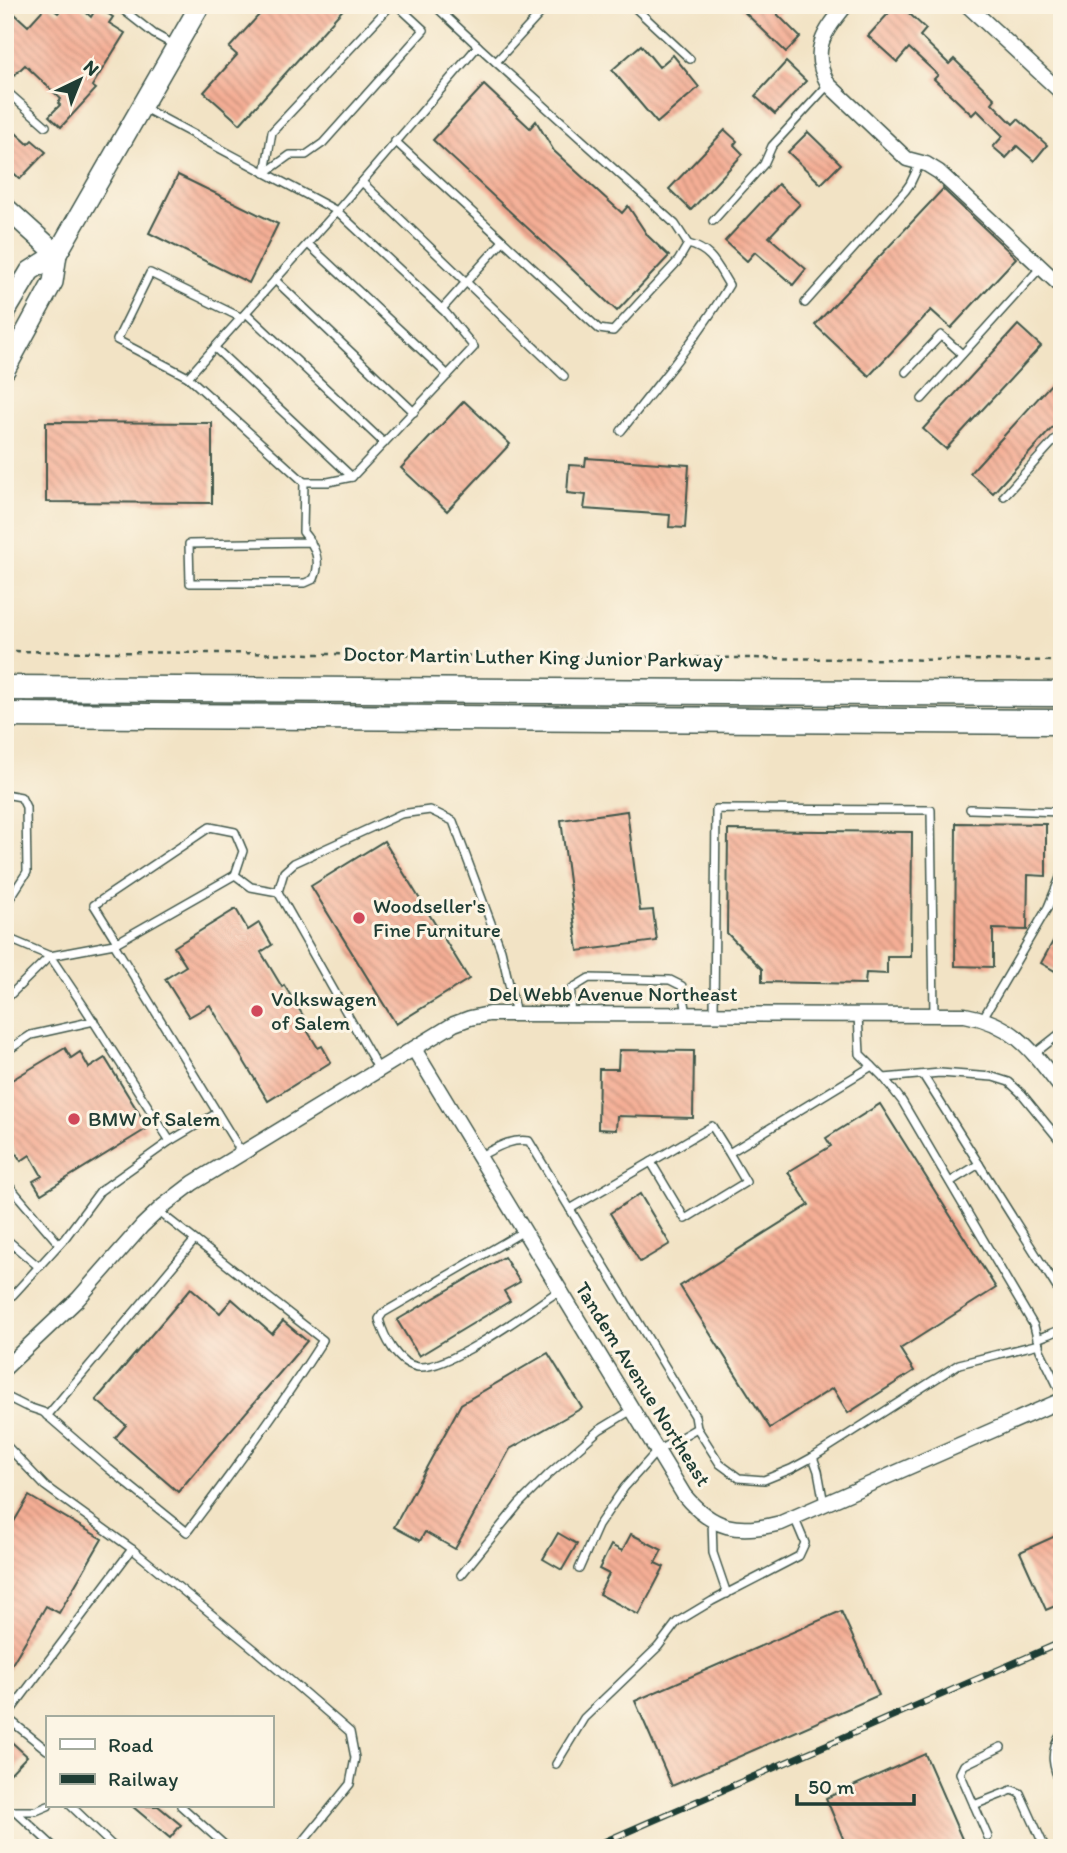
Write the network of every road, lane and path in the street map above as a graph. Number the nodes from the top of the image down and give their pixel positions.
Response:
1 (117, 5) edge
2 (200, 5) edge
3 (391, 5) edge
4 (397, 5) edge
5 (433, 5) edge
6 (548, 5) edge
7 (632, 5) edge
8 (846, 5) edge
9 (967, 5) edge
10 (176, 46) junction
11 (478, 46) junction
12 (690, 59) dead end
13 (496, 62) junction
14 (828, 84) junction
15 (5, 90) edge
16 (1062, 93) edge
17 (141, 107) junction
18 (46, 126) dead end
19 (395, 141) junction
20 (920, 162) junction
21 (265, 173) junction
22 (362, 182) junction
23 (5, 207) edge
24 (337, 211) junction
25 (713, 221) dead end
26 (503, 241) junction
27 (308, 244) junction
28 (688, 244) junction
29 (57, 254) junction
30 (1041, 267) junction
31 (275, 280) junction
32 (466, 282) junction
33 (1062, 287) edge
34 (804, 303) dead end
35 (442, 309) junction
36 (5, 313) edge
37 (244, 315) junction
38 (215, 348) junction
39 (962, 354) junction
40 (5, 370) edge
41 (906, 372) dead end
42 (448, 375) junction
43 (564, 376) dead end
44 (188, 377) junction
45 (922, 399) dead end
46 (414, 412) junction
47 (621, 430) dead end
48 (1062, 432) edge
49 (384, 443) junction
50 (352, 477) junction
51 (304, 482) junction
52 (1004, 496) dead end
53 (311, 542) junction
54 (5, 651) edge
55 (1062, 661) edge
56 (5, 676) edge
57 (5, 688) edge
58 (243, 691) junction
59 (1062, 694) edge
60 (5, 715) edge
61 (1062, 722) edge
62 (5, 794) edge
63 (970, 808) dead end
64 (1062, 812) edge
65 (1062, 873) edge
66 (235, 875) junction
67 (5, 887) edge
68 (278, 892) junction
69 (15, 893) junction
70 (5, 906) edge
71 (5, 937) edge
72 (116, 943) junction
73 (50, 956) junction
74 (5, 1000) edge
75 (516, 1014) junction
76 (570, 1014) junction
77 (687, 1014) junction
78 (714, 1014) junction
79 (858, 1014) junction
80 (934, 1015) junction
81 (983, 1018) junction
82 (94, 1021) junction
83 (1062, 1032) edge
84 (414, 1049) junction
85 (5, 1052) edge
86 (1034, 1054) junction
87 (872, 1066) junction
88 (379, 1070) junction
89 (923, 1075) junction
90 (884, 1077) junction
91 (1062, 1089) edge
92 (217, 1113) junction
93 (170, 1141) junction
94 (1062, 1143) edge
95 (242, 1153) junction
96 (730, 1153) junction
97 (479, 1157) junction
98 (652, 1162) junction
99 (979, 1164) junction
100 (5, 1181) edge
101 (950, 1182) junction
102 (570, 1209) junction
103 (158, 1211) junction
104 (524, 1231) junction
105 (5, 1238) edge
106 (194, 1241) junction
107 (60, 1244) junction
108 (39, 1267) junction
109 (560, 1290) junction
110 (1062, 1296) edge
111 (5, 1298) edge
112 (1062, 1329) edge
113 (1038, 1342) junction
114 (5, 1368) edge
115 (5, 1396) edge
116 (1062, 1398) edge
117 (632, 1410) junction
118 (47, 1416) junction
119 (697, 1428) junction
120 (7, 1450) edge
121 (657, 1451) junction
122 (813, 1457) junction
123 (824, 1504) junction
124 (794, 1517) junction
125 (712, 1520) junction
126 (132, 1549) junction
127 (579, 1569) dead end
128 (461, 1575) dead end
129 (727, 1594) junction
130 (6, 1717) edge
131 (1062, 1733) edge
132 (1001, 1747) dead end
133 (46, 1749) edge
134 (556, 1765) dead end
135 (1062, 1788) edge
136 (974, 1805) junction
137 (46, 1807) edge
138 (73, 1808) edge
139 (183, 1808) edge
140 (15, 1811) junction
141 (5, 1816) edge
142 (988, 1838) dead end
143 (55, 1848) edge
144 (115, 1848) edge
145 (228, 1848) edge
146 (298, 1848) edge
147 (1045, 1848) edge

1 - 10 lane
2 - 10 main road
3 - 21 lane
4 - 21 lane
5 - 11 lane
6 - 13 lane
7 - 12 lane
8 - 14 street
9 - 16 street
10 - 17 main road
11 - 13 lane
11 - 19 lane
13 - 28 lane
14 - 20 street
14 - 25 lane
15 - 18 lane
17 - 21 lane
17 - 29 main road
19 - 22 lane
19 - 26 lane
20 - 30 street
20 - 34 lane
21 - 24 lane
22 - 24 lane
22 - 32 lane
23 - 29 main road
24 - 27 lane
24 - 35 lane
26 - 28 lane
26 - 32 lane
27 - 31 lane
27 - 42 lane
28 - 47 lane
29 - 36 main road
29 - 40 main road
30 - 33 street
30 - 39 lane
31 - 37 lane
31 - 46 lane
32 - 35 lane
32 - 43 lane
35 - 42 lane
37 - 38 lane
37 - 44 lane
37 - 49 lane
38 - 44 lane
38 - 50 lane
39 - 41 lane
39 - 45 lane
42 - 46 lane
44 - 51 lane
46 - 49 lane
48 - 52 lane
49 - 50 lane
50 - 51 lane
51 - 53 lane
53 - 53 lane
54 - 55 path, Doctor Martin Luther King Junior Parkway
56 - 58 highway
57 - 58 highway, Doctor Martin Luther King Junior Parkway
58 - 59 highway, Doctor Martin Luther King Junior Parkway
60 - 61 highway
62 - 69 lane
63 - 64 lane
65 - 81 lane
66 - 68 lane
66 - 72 lane
66 - 72 lane
67 - 69 lane
68 - 75 lane
68 - 88 lane
69 - 70 lane
71 - 73 lane
72 - 73 lane
72 - 92 lane
73 - 74 lane
73 - 82 lane
75 - 76 street, Del Webb Avenue Northeast
75 - 84 street, Del Webb Avenue Northeast
76 - 77 street, Del Webb Avenue Northeast
76 - 77 lane
77 - 78 street, Del Webb Avenue Northeast
78 - 79 street, Del Webb Avenue Northeast
78 - 80 lane
79 - 80 street, Del Webb Avenue Northeast
79 - 87 lane
80 - 81 street, Del Webb Avenue Northeast
81 - 86 street, Del Webb Avenue Northeast
82 - 85 lane
82 - 93 lane
83 - 86 lane
84 - 88 street, Del Webb Avenue Northeast
84 - 97 street, Tandem Avenue Northeast
86 - 91 street, Del Webb Avenue Northeast
87 - 90 lane
87 - 96 lane
88 - 95 street, Del Webb Avenue Northeast
89 - 90 lane
89 - 94 lane
89 - 99 lane
90 - 101 lane
92 - 93 lane
92 - 95 lane
93 - 107 lane
95 - 103 street, Del Webb Avenue Northeast
96 - 98 lane
96 - 98 lane
97 - 102 lane
97 - 104 street, Tandem Avenue Northeast
98 - 102 lane
99 - 101 lane
99 - 110 lane
100 - 107 lane
101 - 113 lane
102 - 119 lane
103 - 106 lane
103 - 114 street, Del Webb Avenue Northeast
104 - 109 street, Tandem Avenue Northeast
104 - 109 lane
105 - 108 lane
106 - 118 lane
106 - 118 lane
107 - 108 lane
108 - 111 lane
109 - 117 street, Tandem Avenue Northeast
112 - 113 lane
113 - 116 lane
113 - 122 lane
115 - 118 lane
116 - 123 street, Tandem Avenue Northeast
117 - 121 street, Tandem Avenue Northeast
117 - 128 lane
119 - 121 lane
119 - 122 lane
120 - 126 lane
121 - 125 street, Tandem Avenue Northeast
121 - 127 lane
122 - 123 lane
123 - 124 street, Tandem Avenue Northeast
124 - 125 street, Tandem Avenue Northeast
124 - 129 lane
125 - 129 lane
126 - 130 lane
126 - 146 lane
129 - 134 lane
130 - 133 lane
131 - 135 lane
132 - 136 lane
136 - 142 lane
136 - 147 lane
137 - 140 lane
138 - 144 lane
139 - 145 lane
140 - 141 lane
140 - 143 lane

